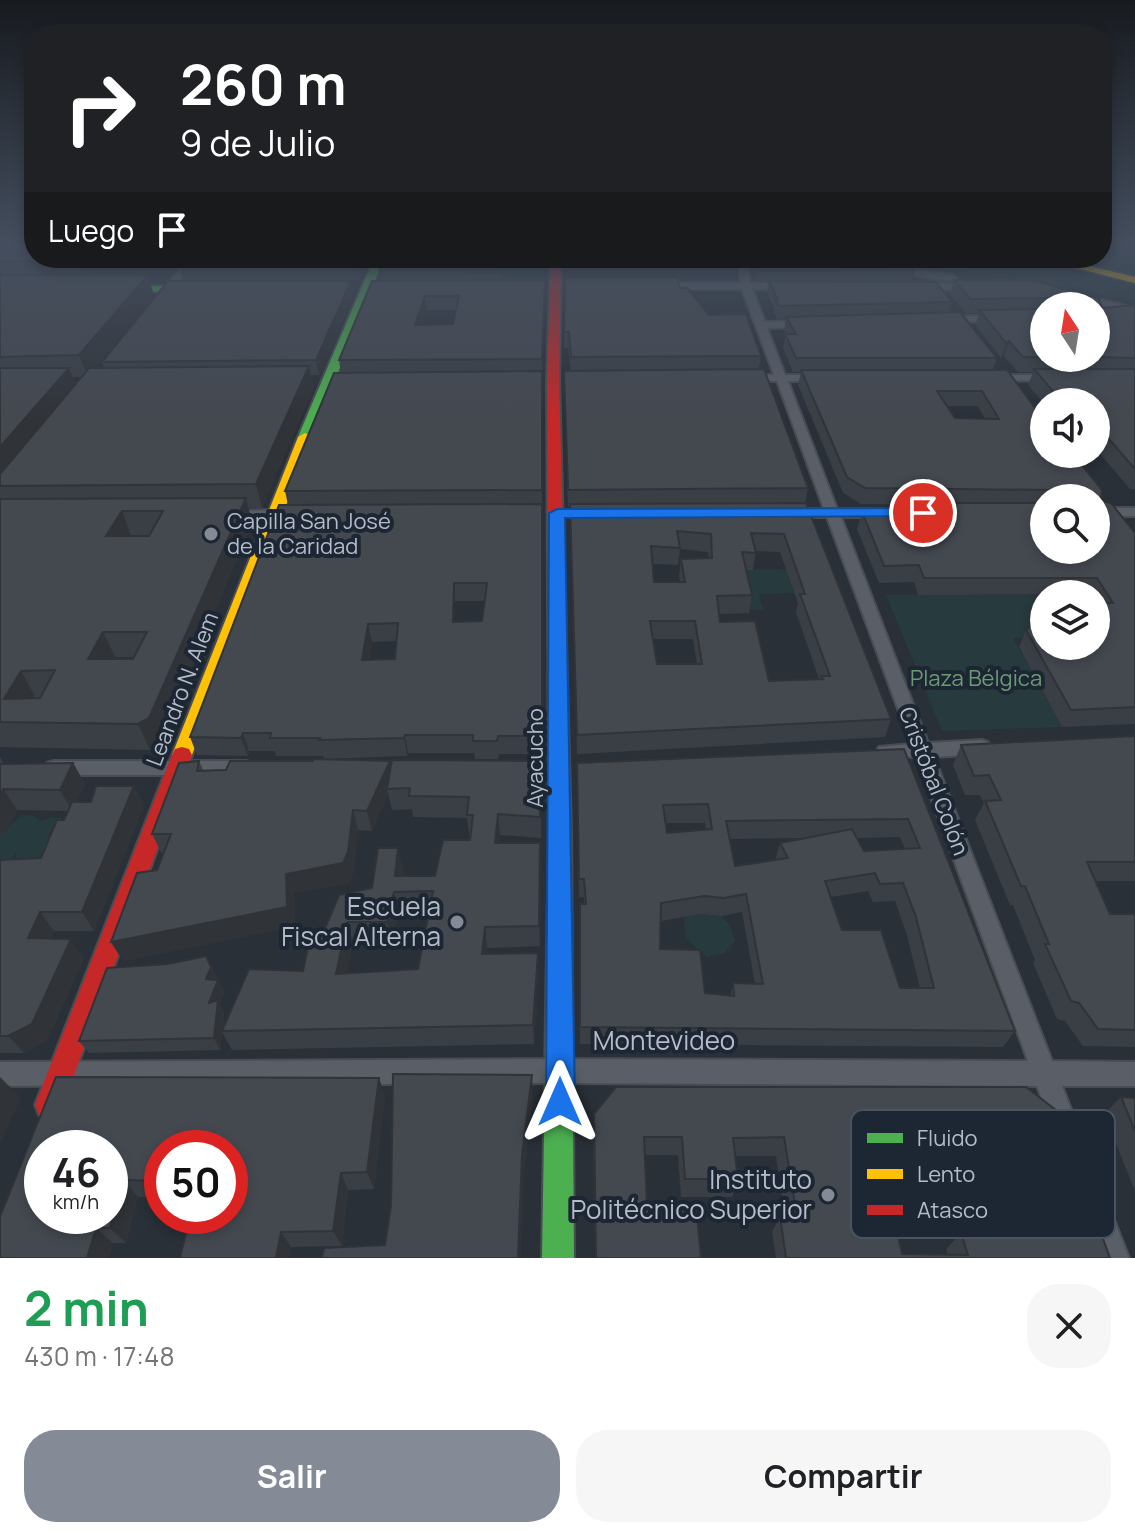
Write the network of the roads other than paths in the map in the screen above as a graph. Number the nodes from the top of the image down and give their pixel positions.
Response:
1 (159, 303) edge
2 (360, 303) edge
3 (553, 303) edge
4 (753, 303) edge
5 (1110, 306) edge
6 (954, 308) edge
7 (151, 312) edge
8 (1135, 313) edge
9 (1110, 315) edge
10 (1017, 318) edge
11 (962, 319) junction
12 (932, 320) edge
13 (823, 323) edge
14 (762, 325) junction
15 (971, 331) edge
16 (997, 366) edge
17 (1006, 377) junction
18 (736, 378) edge
19 (782, 378) junction
20 (841, 378) edge
21 (976, 378) edge
22 (1063, 378) edge
23 (1016, 390) edge
24 (1110, 509) edge
25 (1135, 512) edge
26 (771, 513) edge
27 (832, 513) junction
28 (893, 513) edge
29 (273, 514) junction
30 (305, 514) edge
31 (212, 515) edge
32 (1110, 517) edge
33 (1121, 528) edge
34 (998, 746) edge
35 (922, 750) junction
36 (859, 753) edge
37 (30, 768) edge
38 (178, 768) junction
39 (258, 768) edge
40 (561, 1071) junction
41 (1044, 1072) junction
42 (0, 1074) edge
43 (61, 1074) junction
44 (1135, 1074) edge
45 (1059, 1110) edge
46 (44, 1116) edge
47 (1107, 1238) edge
48 (558, 1258) edge
49 (1115, 1258) edge

1 - 7 street
2 - 29 main road, Leandro N. Alem
3 - 40 main road, Ayacucho
4 - 14 street, Cristóbal Colón
5 - 8 street
6 - 11 street
8 - 9 street
10 - 11 street
11 - 12 street
11 - 15 street
13 - 14 street
14 - 19 street, Cristóbal Colón
16 - 17 street
17 - 21 street
17 - 22 street
17 - 23 street
18 - 19 street
19 - 20 street
19 - 27 street, Cristóbal Colón
24 - 25 street
26 - 27 street
27 - 28 street
27 - 35 street, Cristóbal Colón
29 - 30 street
29 - 31 street
29 - 38 main road, Leandro N. Alem
32 - 33 street
34 - 35 street
35 - 36 street
35 - 41 street, Cristóbal Colón
37 - 38 street
38 - 39 street
38 - 43 main road, Leandro N. Alem
40 - 41 street, Montevideo
40 - 43 street, Montevideo
40 - 48 main road, Ayacucho
41 - 44 street, Montevideo
41 - 45 street, Cristóbal Colón
42 - 43 street, Montevideo
43 - 46 main road, Leandro N. Alem
47 - 49 street, Cristóbal Colón

